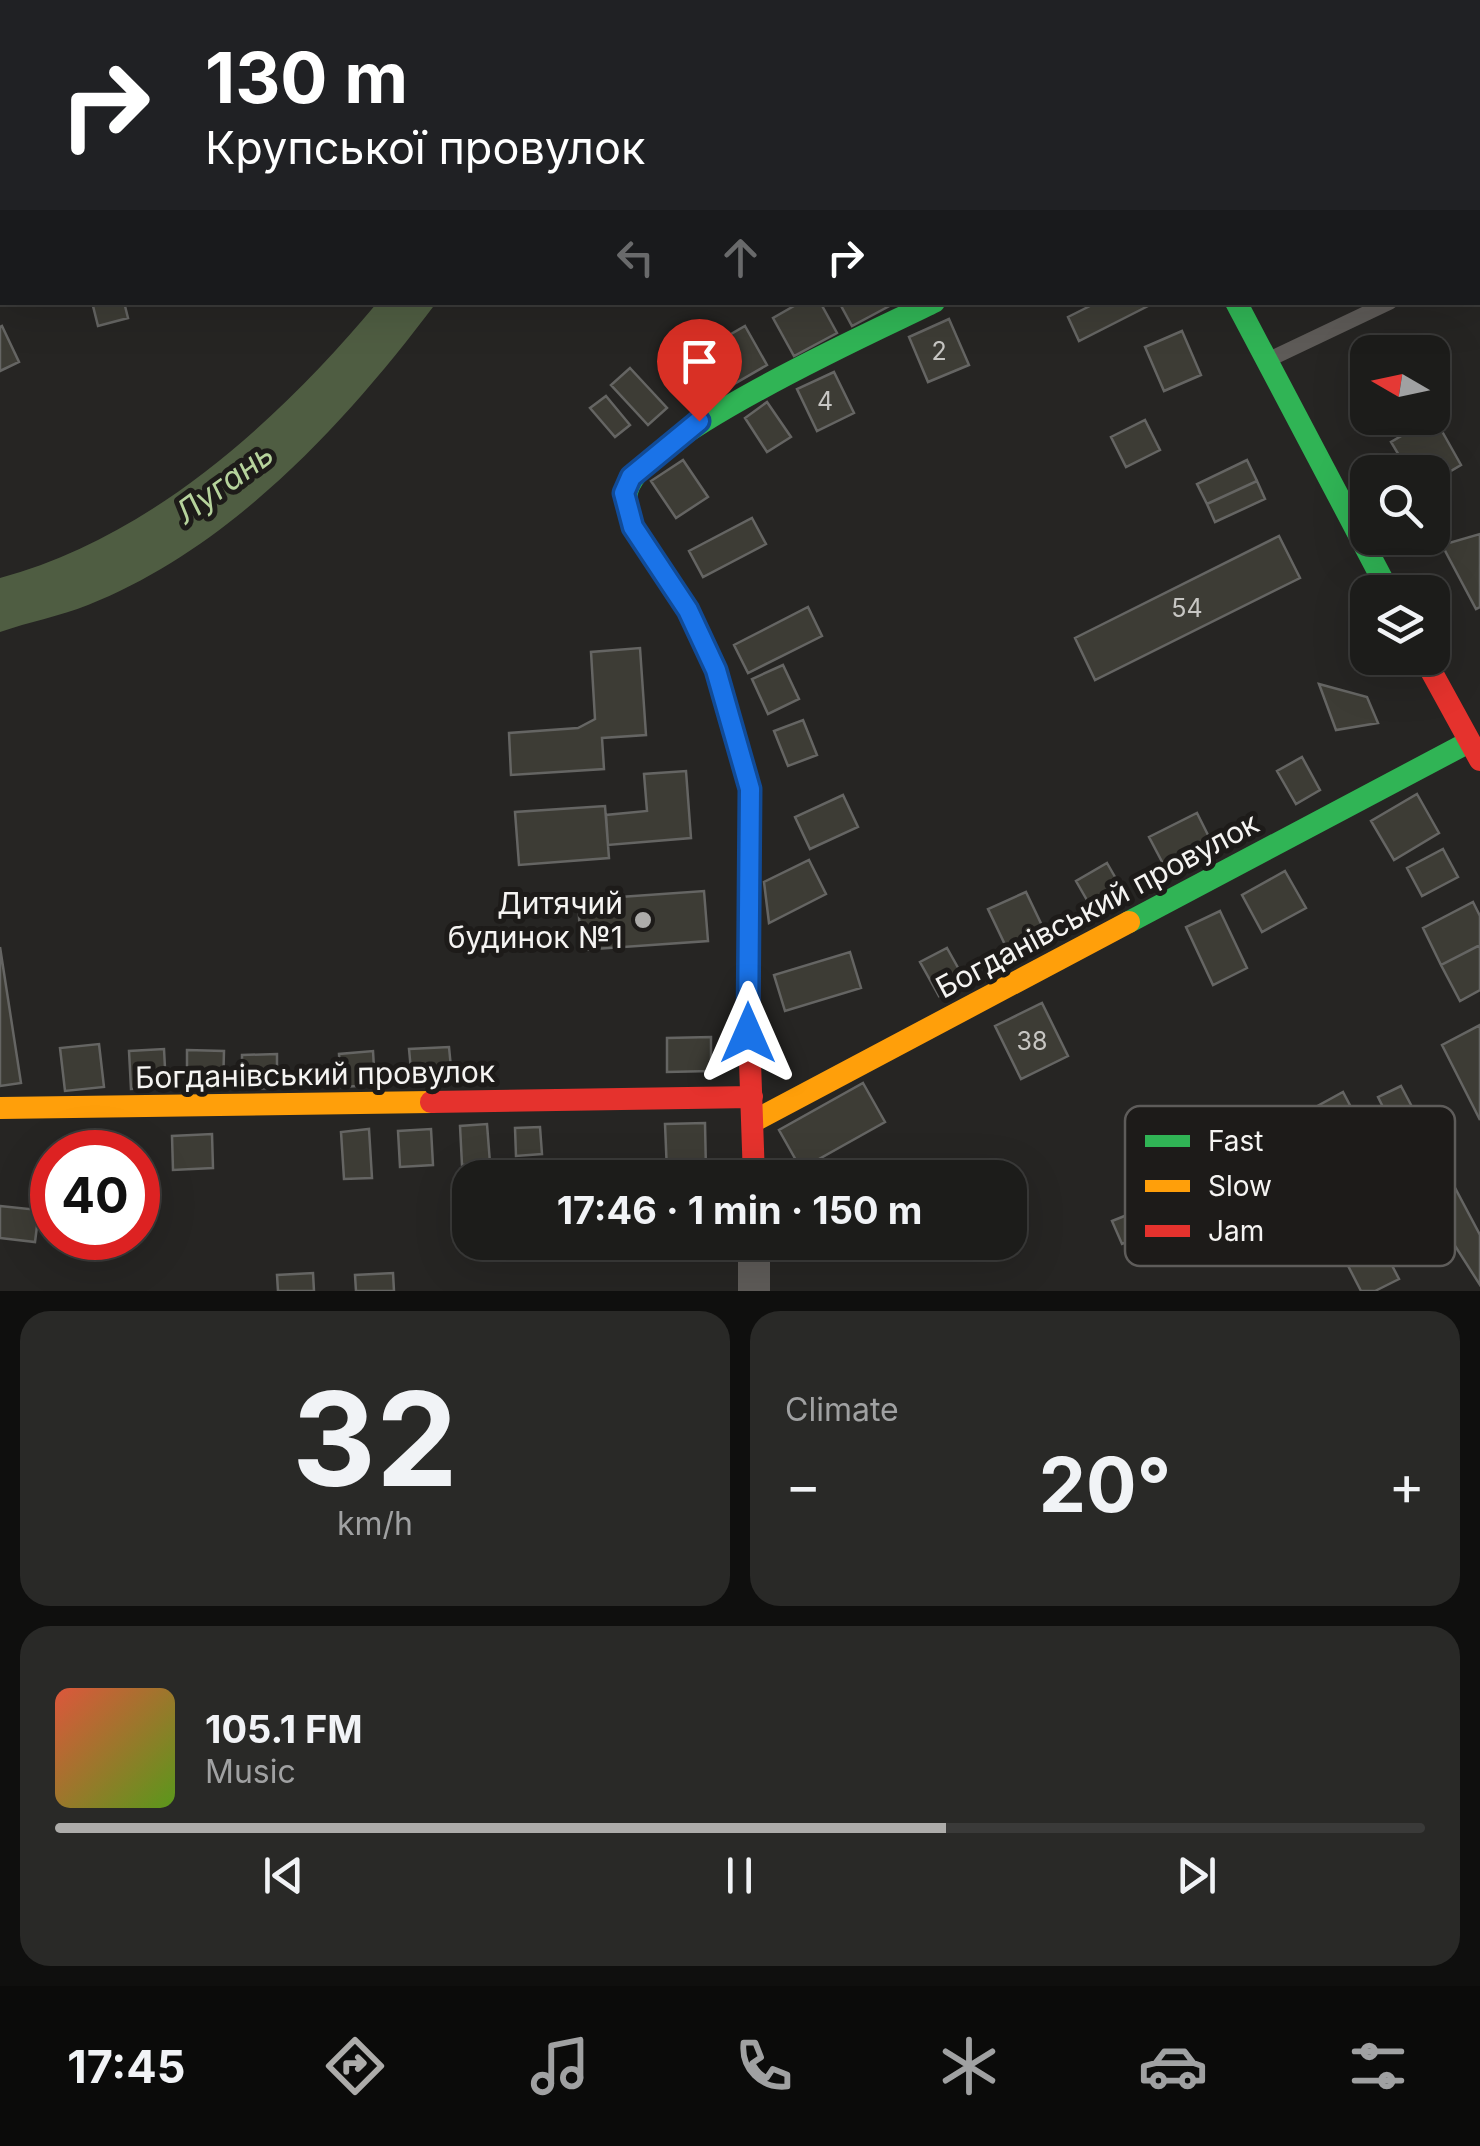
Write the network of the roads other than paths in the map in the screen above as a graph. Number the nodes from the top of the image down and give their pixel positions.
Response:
1 (928, 305) edge
2 (1238, 305) edge
3 (1384, 305) edge
4 (1266, 360) junction
5 (1380, 575) edge
6 (1433, 675) edge
7 (1474, 751) edge
8 (752, 1097) junction
9 (0, 1108) edge
10 (754, 1121) junction
11 (754, 1160) edge
12 (754, 1260) edge
13 (754, 1291) edge

1 - 8 street
2 - 4 street
3 - 4 lane
4 - 5 street
6 - 7 street
7 - 10 street, Богданівський провулок
8 - 9 street, Богданівський провулок
8 - 10 street
10 - 11 street
12 - 13 street

